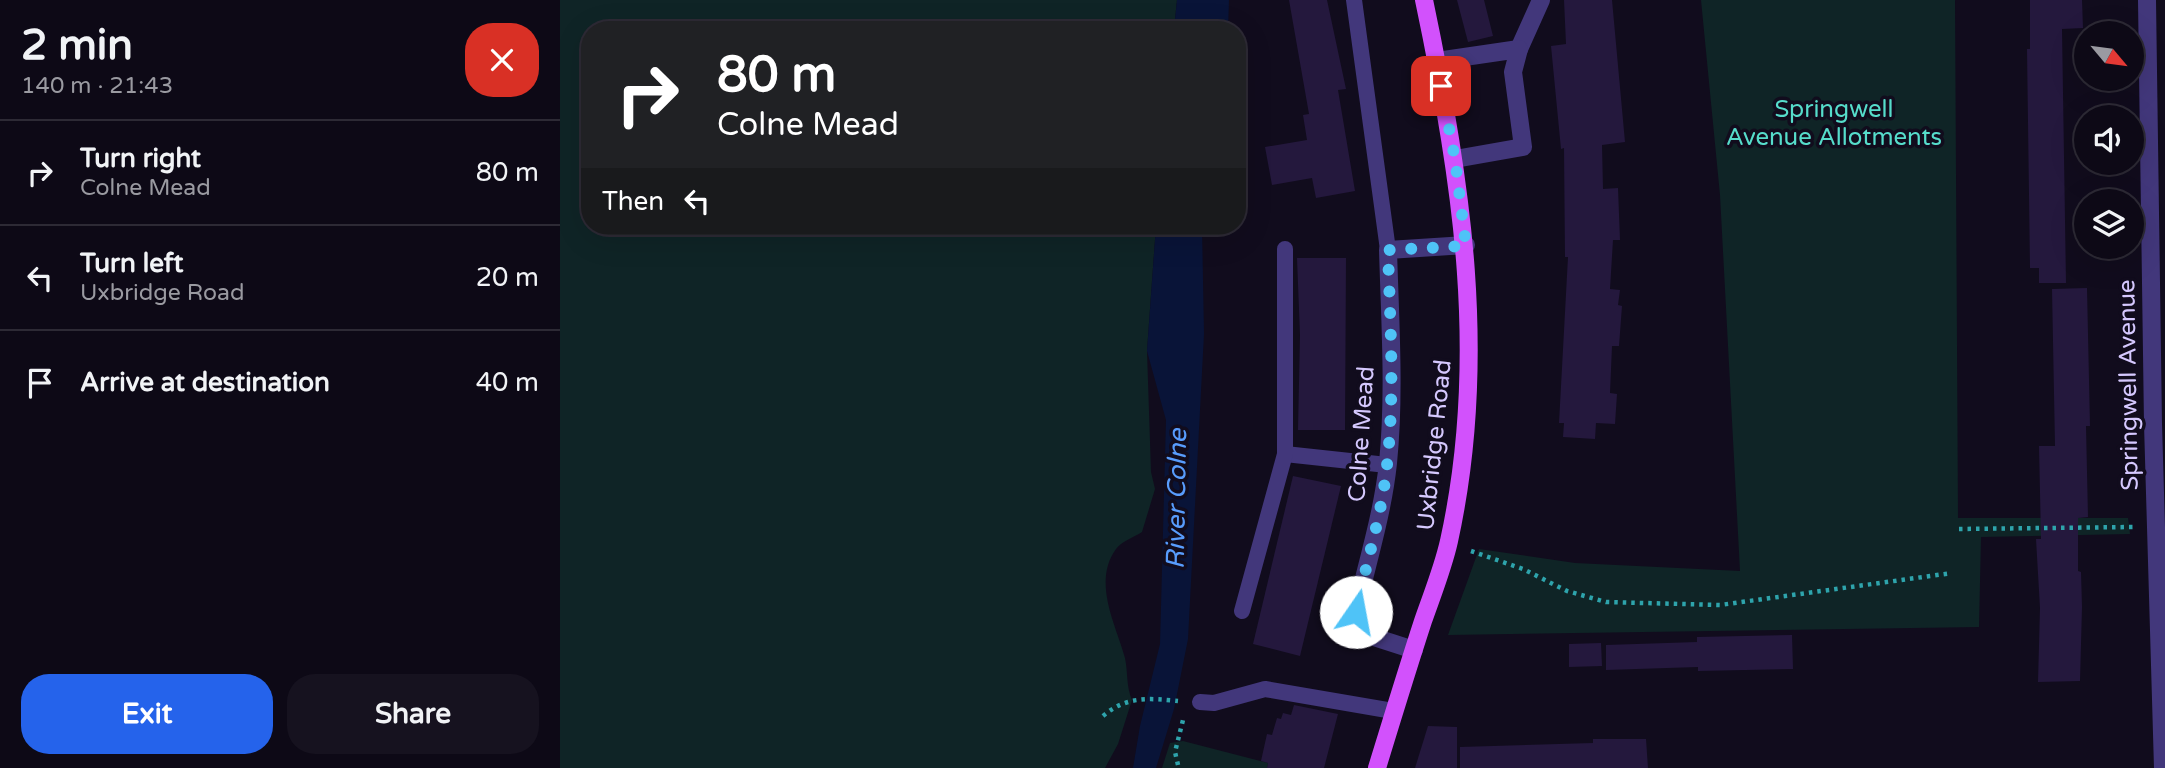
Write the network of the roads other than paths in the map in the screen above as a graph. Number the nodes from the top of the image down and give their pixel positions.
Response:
1 (1354, 0) edge
2 (1424, 0) edge
3 (1541, 0) edge
4 (2147, 0) edge
5 (1519, 49) junction
6 (1437, 61) junction
7 (2157, 125) edge
8 (1455, 159) junction
9 (1466, 246) junction
10 (1285, 249) dead end
11 (1388, 250) junction
12 (2159, 423) edge
13 (1285, 454) junction
14 (1387, 465) junction
15 (1242, 611) dead end
16 (1414, 650) junction
17 (1200, 702) dead end
18 (1393, 712) junction
19 (1377, 768) edge
20 (2163, 768) edge

1 - 11 lane
2 - 6 main road, Uxbridge Road
3 - 5 street
4 - 7 street, Springwell Avenue
5 - 6 street
5 - 8 street
6 - 8 main road, Uxbridge Road
7 - 12 street, Springwell Avenue
8 - 9 main road, Uxbridge Road
9 - 11 street
9 - 16 main road, Uxbridge Road
10 - 13 lane
11 - 14 street, Colne Mead
12 - 20 street, Springwell Avenue
13 - 14 lane
13 - 15 lane
14 - 16 street, Colne Mead
16 - 18 main road, Uxbridge Road
17 - 18 lane
18 - 19 main road, Uxbridge Road

